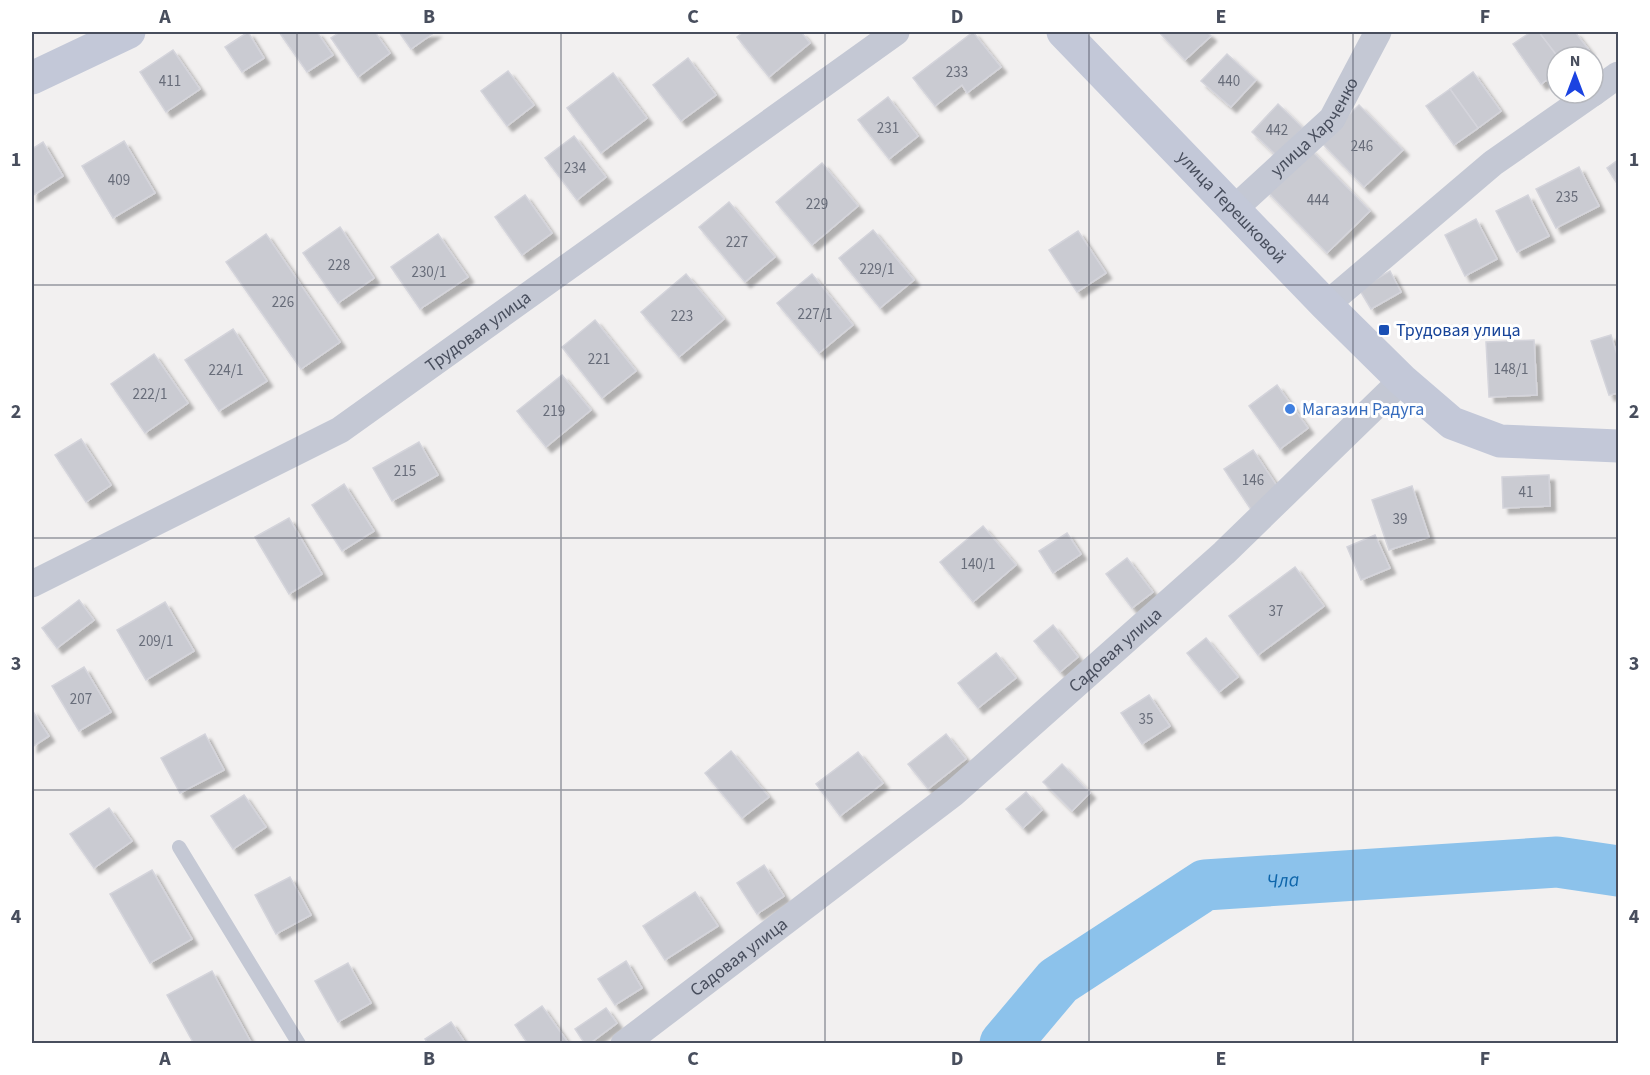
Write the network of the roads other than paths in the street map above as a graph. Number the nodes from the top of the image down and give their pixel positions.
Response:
1 (129, 32) edge
2 (896, 32) edge
3 (1063, 32) edge
4 (1378, 32) edge
5 (1618, 75) edge
6 (32, 78) edge
7 (1605, 84) edge
8 (1576, 105) edge
9 (1234, 209) junction
10 (1326, 306) junction
11 (1402, 380) junction
12 (1618, 447) edge
13 (32, 584) edge
14 (178, 847) dead end
15 (299, 1044) edge
16 (624, 1044) edge

1 - 6 street
2 - 13 street, Трудовая улица
3 - 9 street, улица Терешковой
4 - 9 street, улица Харченко
5 - 7 street
8 - 10 street
9 - 10 street, улица Терешковой
10 - 11 street, улица Терешковой
11 - 12 street
11 - 16 street, Садовая улица
14 - 15 lane

